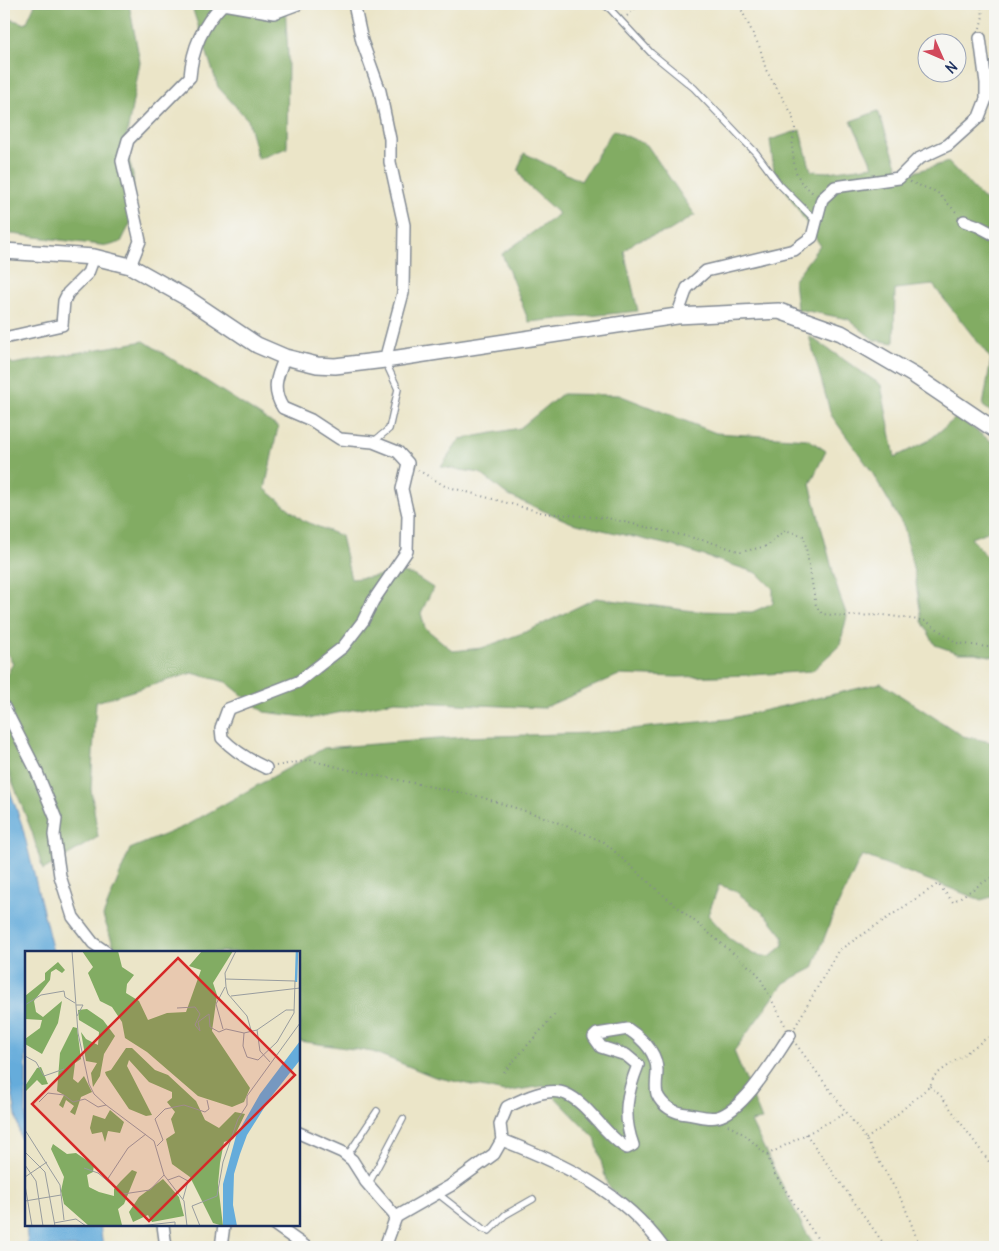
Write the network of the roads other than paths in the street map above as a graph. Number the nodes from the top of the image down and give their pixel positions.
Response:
1 (298, 4) edge
2 (354, 4) edge
3 (603, 4) edge
4 (980, 38) road end
5 (816, 221) junction
6 (964, 221) road end
7 (995, 235) edge
8 (4, 251) edge
9 (94, 257) junction
10 (130, 266) junction
11 (677, 316) junction
12 (4, 338) edge
13 (285, 357) junction
14 (385, 360) junction
15 (995, 430) edge
16 (373, 442) junction
17 (4, 706) edge
18 (266, 768) road end
19 (105, 951) edge
20 (790, 1035) road end
21 (377, 1111) dead end
22 (403, 1119) dead end
23 (300, 1133) edge
24 (502, 1140) junction
25 (347, 1156) junction
26 (368, 1185) junction
27 (437, 1193) junction
28 (533, 1199) dead end
29 (396, 1217) junction
30 (163, 1226) edge
31 (224, 1226) edge
32 (276, 1226) edge
33 (166, 1247) edge
34 (221, 1247) edge
35 (306, 1247) edge
36 (385, 1247) edge
37 (663, 1247) edge

1 - 10 street
2 - 14 street
3 - 5 lane
4 - 5 street
5 - 11 street
6 - 7 street
8 - 9 street
9 - 10 street
9 - 12 street
10 - 13 street
11 - 14 street
11 - 15 street
13 - 14 street
13 - 16 street
14 - 16 lane
16 - 18 street
17 - 19 street
20 - 24 street
21 - 25 lane
22 - 26 lane
23 - 25 street
24 - 27 street
24 - 37 street
25 - 26 street
26 - 29 street
27 - 28 lane
27 - 29 street
29 - 36 street
30 - 33 street
31 - 34 street
32 - 35 street

